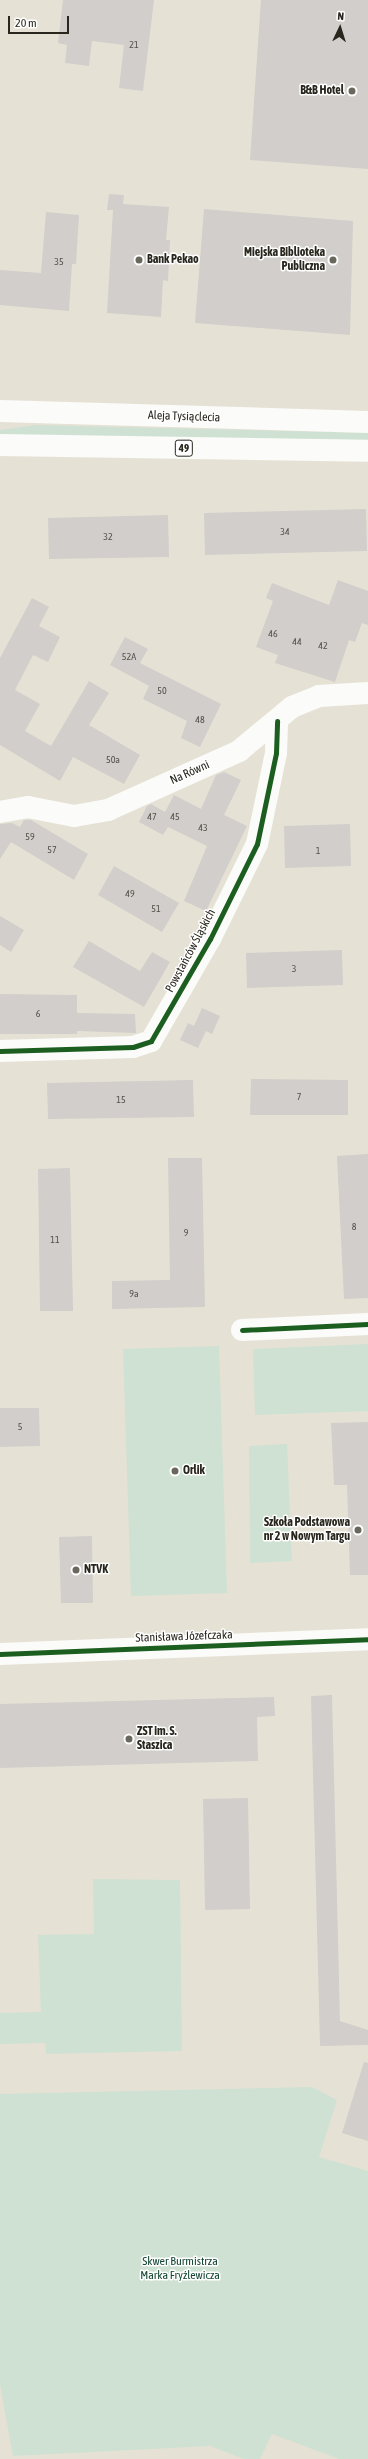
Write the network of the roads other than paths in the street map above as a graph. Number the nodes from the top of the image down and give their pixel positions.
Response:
1 (0, 411) edge
2 (368, 422) edge
3 (0, 445) edge
4 (368, 451) edge
5 (368, 693) edge
6 (277, 721) junction
7 (0, 812) edge
8 (0, 1051) edge
9 (368, 1324) edge
10 (242, 1330) dead end
11 (368, 1639) edge
12 (0, 1654) edge

1 - 2 street, Aleja Tysiąclecia
3 - 4 street, 49
5 - 6 street, Na Równi
6 - 7 street, Na Równi
6 - 8 street, Powstańców Śląskich
9 - 10 street
11 - 12 street, Stanisława Józefczaka

